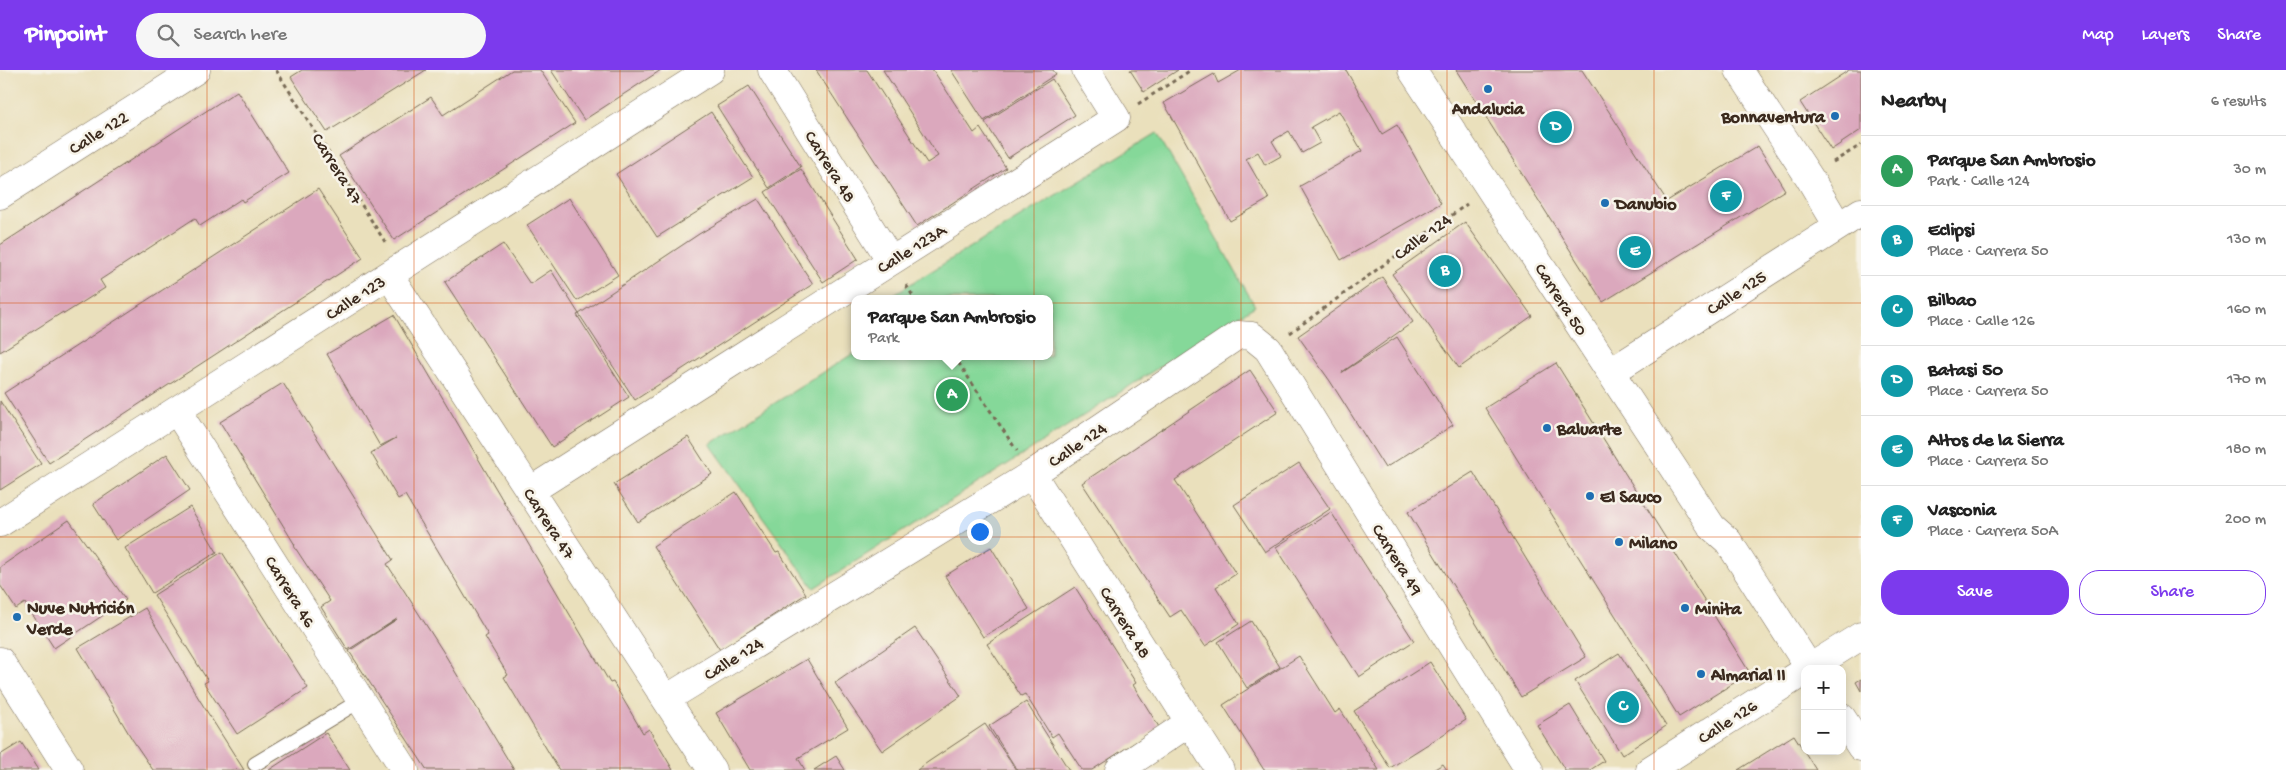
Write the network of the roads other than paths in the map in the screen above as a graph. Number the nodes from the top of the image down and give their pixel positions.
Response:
1 (196, 70) edge
2 (710, 70) edge
3 (772, 70) edge
4 (1086, 70) edge
5 (1412, 70) edge
6 (1739, 70) edge
7 (0, 195) edge
8 (1861, 212) edge
9 (1838, 226) junction
10 (890, 261) junction
11 (395, 271) junction
12 (1268, 349) joint
13 (1611, 372) junction
14 (178, 411) junction
15 (1032, 474) junction
16 (530, 491) junction
17 (0, 523) edge
18 (1861, 636) edge
19 (0, 661) edge
20 (1801, 665) edge
21 (1818, 665) edge
22 (1801, 676) edge
23 (666, 699) junction
24 (361, 700) junction
25 (1190, 722) junction
26 (1846, 724) edge
27 (1861, 747) edge
28 (1846, 751) edge
29 (255, 764) dead end
30 (1861, 766) edge
31 (69, 770) edge
32 (405, 770) edge
33 (712, 770) edge
34 (1119, 770) edge
35 (1220, 770) edge
36 (1529, 770) edge
37 (1650, 770) edge

1 - 7 street, Calle 122
2 - 11 street, Calle 123
3 - 10 street, Carrera 48
4 - 10 street, Calle 123A
5 - 13 street, Carrera 50
6 - 9 street
8 - 9 street, Calle 125
9 - 13 street, Calle 125
10 - 16 street, Calle 123A
11 - 14 street, Calle 123
11 - 16 street, Carrera 47
12 - 15 street, Calle 124
12 - 36 street, Carrera 49
13 - 20 street, Carrera 50
14 - 17 street, Calle 123
14 - 24 street, Carrera 46
15 - 23 street, Calle 124
15 - 25 street, Carrera 48
16 - 23 street, Carrera 47
18 - 21 street, Calle 126
19 - 31 street
22 - 37 street, Calle 126
23 - 33 street, Carrera 47
24 - 29 lane
24 - 32 street, Carrera 46
25 - 34 street
25 - 35 street, Carrera 48
26 - 27 street
28 - 30 street

